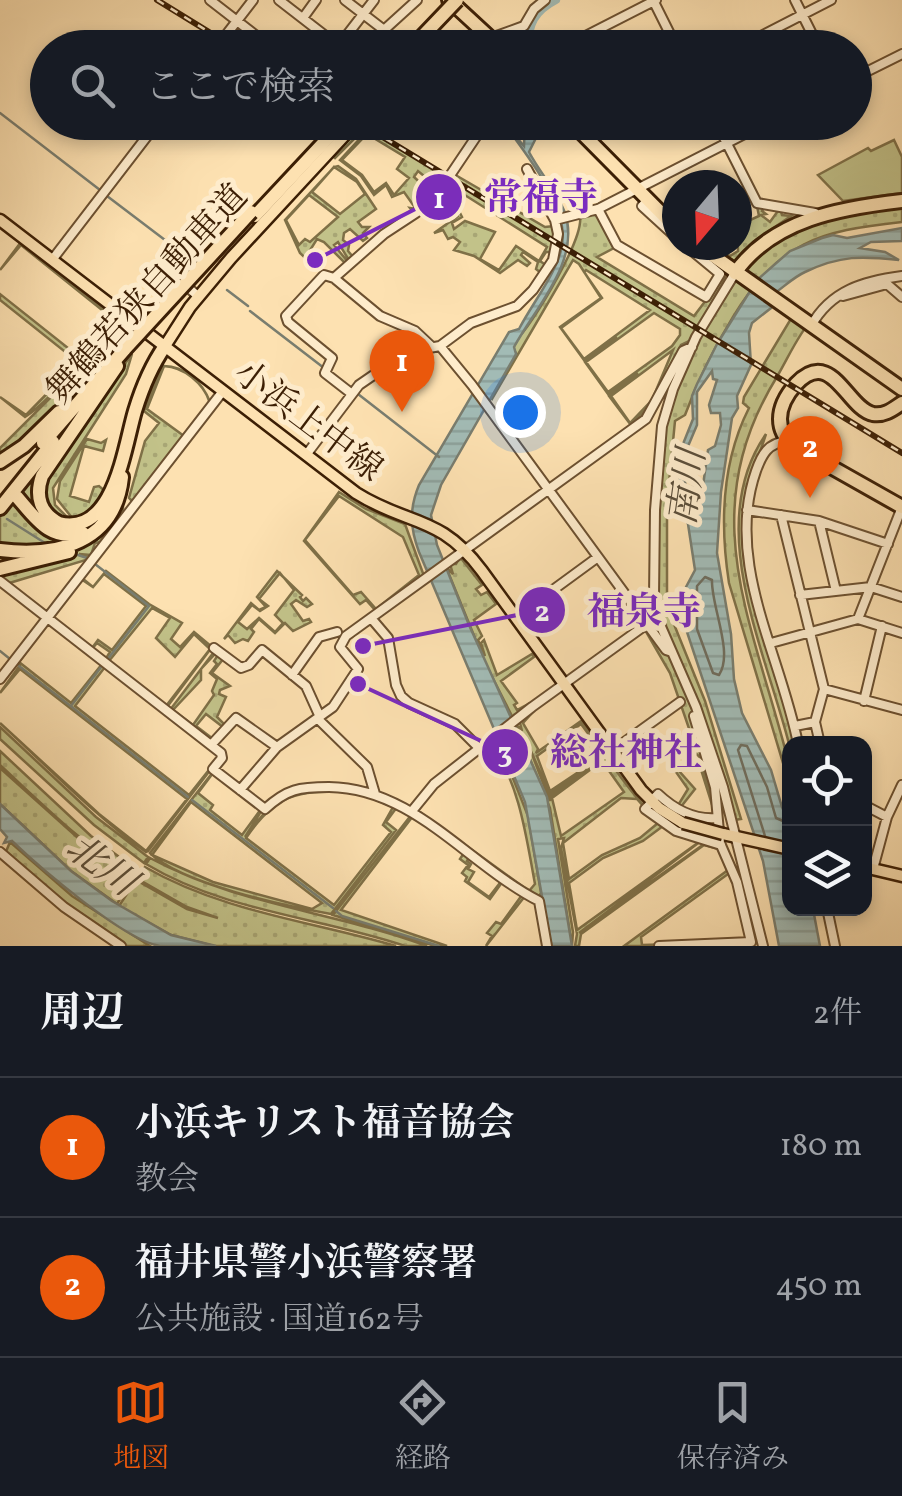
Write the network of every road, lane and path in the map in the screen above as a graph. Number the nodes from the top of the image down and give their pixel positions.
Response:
1 (210, 0) edge
2 (252, 0) edge
3 (279, 0) edge
4 (316, 0) edge
5 (345, 0) edge
6 (374, 0) edge
7 (418, 0) edge
8 (453, 0) edge
9 (545, 0) edge
10 (654, 0) edge
11 (795, 0) edge
12 (831, 0) edge
13 (363, 14) junction
14 (802, 15) junction
15 (302, 18) junction
16 (237, 21) junction
17 (230, 30) edge
18 (249, 30) edge
19 (317, 30) edge
20 (351, 30) edge
21 (384, 30) joint
22 (427, 30) edge
23 (483, 30) edge
24 (517, 30) edge
25 (596, 30) edge
26 (669, 30) edge
27 (773, 30) edge
28 (810, 30) edge
29 (902, 54) edge
30 (872, 69) edge
31 (144, 140) edge
32 (322, 140) edge
33 (322, 140) edge
34 (341, 140) edge
35 (474, 140) edge
36 (593, 140) edge
37 (725, 140) edge
38 (734, 140) edge
39 (727, 144) junction
40 (526, 170) dead end
41 (635, 190) junction
42 (902, 201) edge
43 (647, 202) junction
44 (598, 209) junction
45 (798, 210) junction
46 (835, 213) junction
47 (662, 215) edge
48 (0, 220) edge
49 (556, 220) junction
50 (662, 224) edge
51 (777, 233) junction
52 (52, 260) junction
53 (703, 260) edge
54 (718, 260) edge
55 (738, 275) junction
56 (902, 276) edge
57 (176, 277) dead end
58 (334, 278) junction
59 (199, 297) junction
60 (902, 297) edge
61 (833, 300) junction
62 (810, 325) junction
63 (164, 346) junction
64 (436, 346) junction
65 (692, 348) junction
66 (126, 349) junction
67 (117, 366) junction
68 (902, 388) edge
69 (223, 391) junction
70 (354, 392) junction
71 (902, 403) edge
72 (787, 441) junction
73 (306, 455) junction
74 (0, 462) edge
75 (112, 490) junction
76 (549, 490) junction
77 (0, 496) edge
78 (17, 497) dead end
79 (902, 507) edge
80 (0, 508) edge
81 (747, 510) junction
82 (781, 515) junction
83 (819, 521) junction
84 (100, 531) junction
85 (888, 544) junction
86 (0, 550) edge
87 (466, 550) junction
88 (598, 558) junction
89 (0, 569) edge
90 (0, 581) edge
91 (871, 587) junction
92 (836, 591) junction
93 (800, 595) junction
94 (902, 597) edge
95 (516, 617) junction
96 (48, 618) junction
97 (370, 618) junction
98 (858, 619) junction
99 (647, 624) junction
100 (882, 626) junction
101 (337, 632) dead end
102 (808, 633) junction
103 (902, 633) edge
104 (771, 644) junction
105 (214, 648) dead end
106 (672, 652) junction
107 (292, 674) junction
108 (0, 679) edge
109 (564, 684) junction
110 (824, 689) junction
111 (864, 701) junction
112 (680, 702) dead end
113 (696, 707) junction
114 (902, 710) edge
115 (320, 718) junction
116 (816, 722) junction
117 (795, 726) junction
118 (797, 736) edge
119 (819, 736) edge
120 (211, 745) junction
121 (277, 748) junction
122 (480, 749) junction
123 (612, 750) junction
124 (902, 785) edge
125 (240, 790) junction
126 (375, 794) junction
127 (651, 801) junction
128 (872, 809) edge
129 (412, 811) junction
130 (886, 816) junction
131 (718, 818) junction
132 (729, 838) junction
133 (782, 848) edge
134 (0, 852) edge
135 (872, 859) edge
136 (872, 869) edge
137 (902, 876) edge
138 (829, 916) edge
139 (121, 946) edge
140 (547, 946) edge
141 (659, 946) edge
142 (726, 946) edge
143 (763, 946) edge
144 (835, 946) edge

1 - 16 street
2 - 16 street
3 - 15 street
4 - 15 street
5 - 13 street
6 - 13 street
7 - 21 street
8 - 22 highway, bridge
8 - 23 highway
9 - 24 street
10 - 25 street
10 - 26 street
11 - 14 street
12 - 14 street
13 - 20 street
13 - 21 street
14 - 27 street
14 - 28 street
15 - 19 street
16 - 17 street
16 - 18 street
29 - 30 street
31 - 52 street
32 - 66 highway, 舞鶴若狭自動車道, bridge
33 - 66 highway, 舞鶴若狭自動車道, bridge
34 - 59 main road
35 - 58 street
36 - 41 highway
37 - 39 street
38 - 39 street
39 - 41 street
39 - 45 street
40 - 49 street
41 - 43 highway
41 - 44 street
42 - 46 highway
43 - 47 highway
43 - 50 street
44 - 49 street
44 - 53 street
45 - 46 street
45 - 51 street
46 - 51 highway
48 - 52 main road, 小浜上中線
49 - 64 street
51 - 55 highway
52 - 63 main road, 小浜上中線
54 - 55 highway
55 - 62 highway
55 - 65 street
56 - 61 street
57 - 59 street
58 - 64 street
58 - 70 street
59 - 63 main road
60 - 61 street
61 - 62 street
62 - 68 highway
63 - 69 main road, 小浜上中線
63 - 75 highway
63 - 84 highway
64 - 70 street
64 - 76 street
65 - 76 street
65 - 106 street
66 - 67 highway, 舞鶴若狭自動車道
66 - 74 highway
66 - 77 highway, 舞鶴若狭自動車道
67 - 75 highway
67 - 80 highway, 舞鶴若狭自動車道
69 - 73 main road, 小浜上中線
69 - 96 street
70 - 73 street
71 - 72 highway
72 - 79 highway
72 - 81 street
73 - 87 main road, 小浜上中線
75 - 78 highway
76 - 87 street
76 - 88 street
79 - 85 street
81 - 82 street
81 - 104 street
82 - 83 street
82 - 93 street
83 - 85 street
83 - 92 street
84 - 86 highway
84 - 89 highway
85 - 91 street
87 - 95 main road, 小浜上中線
87 - 97 street
88 - 95 street
88 - 99 street
90 - 96 street
91 - 92 street
91 - 94 street
91 - 98 street
92 - 93 street
93 - 102 street
95 - 109 main road, 小浜上中線
96 - 108 street
96 - 120 street
97 - 115 street
97 - 122 street
98 - 100 street
98 - 102 street
99 - 106 street
99 - 109 street
100 - 103 street
100 - 111 street
101 - 107 street
102 - 104 street
102 - 110 street
104 - 117 street
105 - 107 street
106 - 113 street
107 - 115 street
109 - 122 street
109 - 123 main road, 小浜上中線
110 - 111 street
110 - 116 street
111 - 114 street
112 - 123 street
113 - 131 street
113 - 132 street
115 - 121 street
115 - 126 street
116 - 117 street
116 - 119 street
117 - 118 street
120 - 121 street
120 - 125 street
121 - 125 street
122 - 129 street
123 - 127 main road, 小浜上中線
124 - 130 street
125 - 126 street
126 - 129 street
127 - 131 street
127 - 132 main road, 小浜上中線, bridge
127 - 132 street
128 - 130 street
129 - 140 street
130 - 135 street
131 - 132 street
132 - 133 main road, 小浜上中線
132 - 142 street
132 - 143 street
134 - 139 street
136 - 137 main road
138 - 144 street
141 - 142 street

